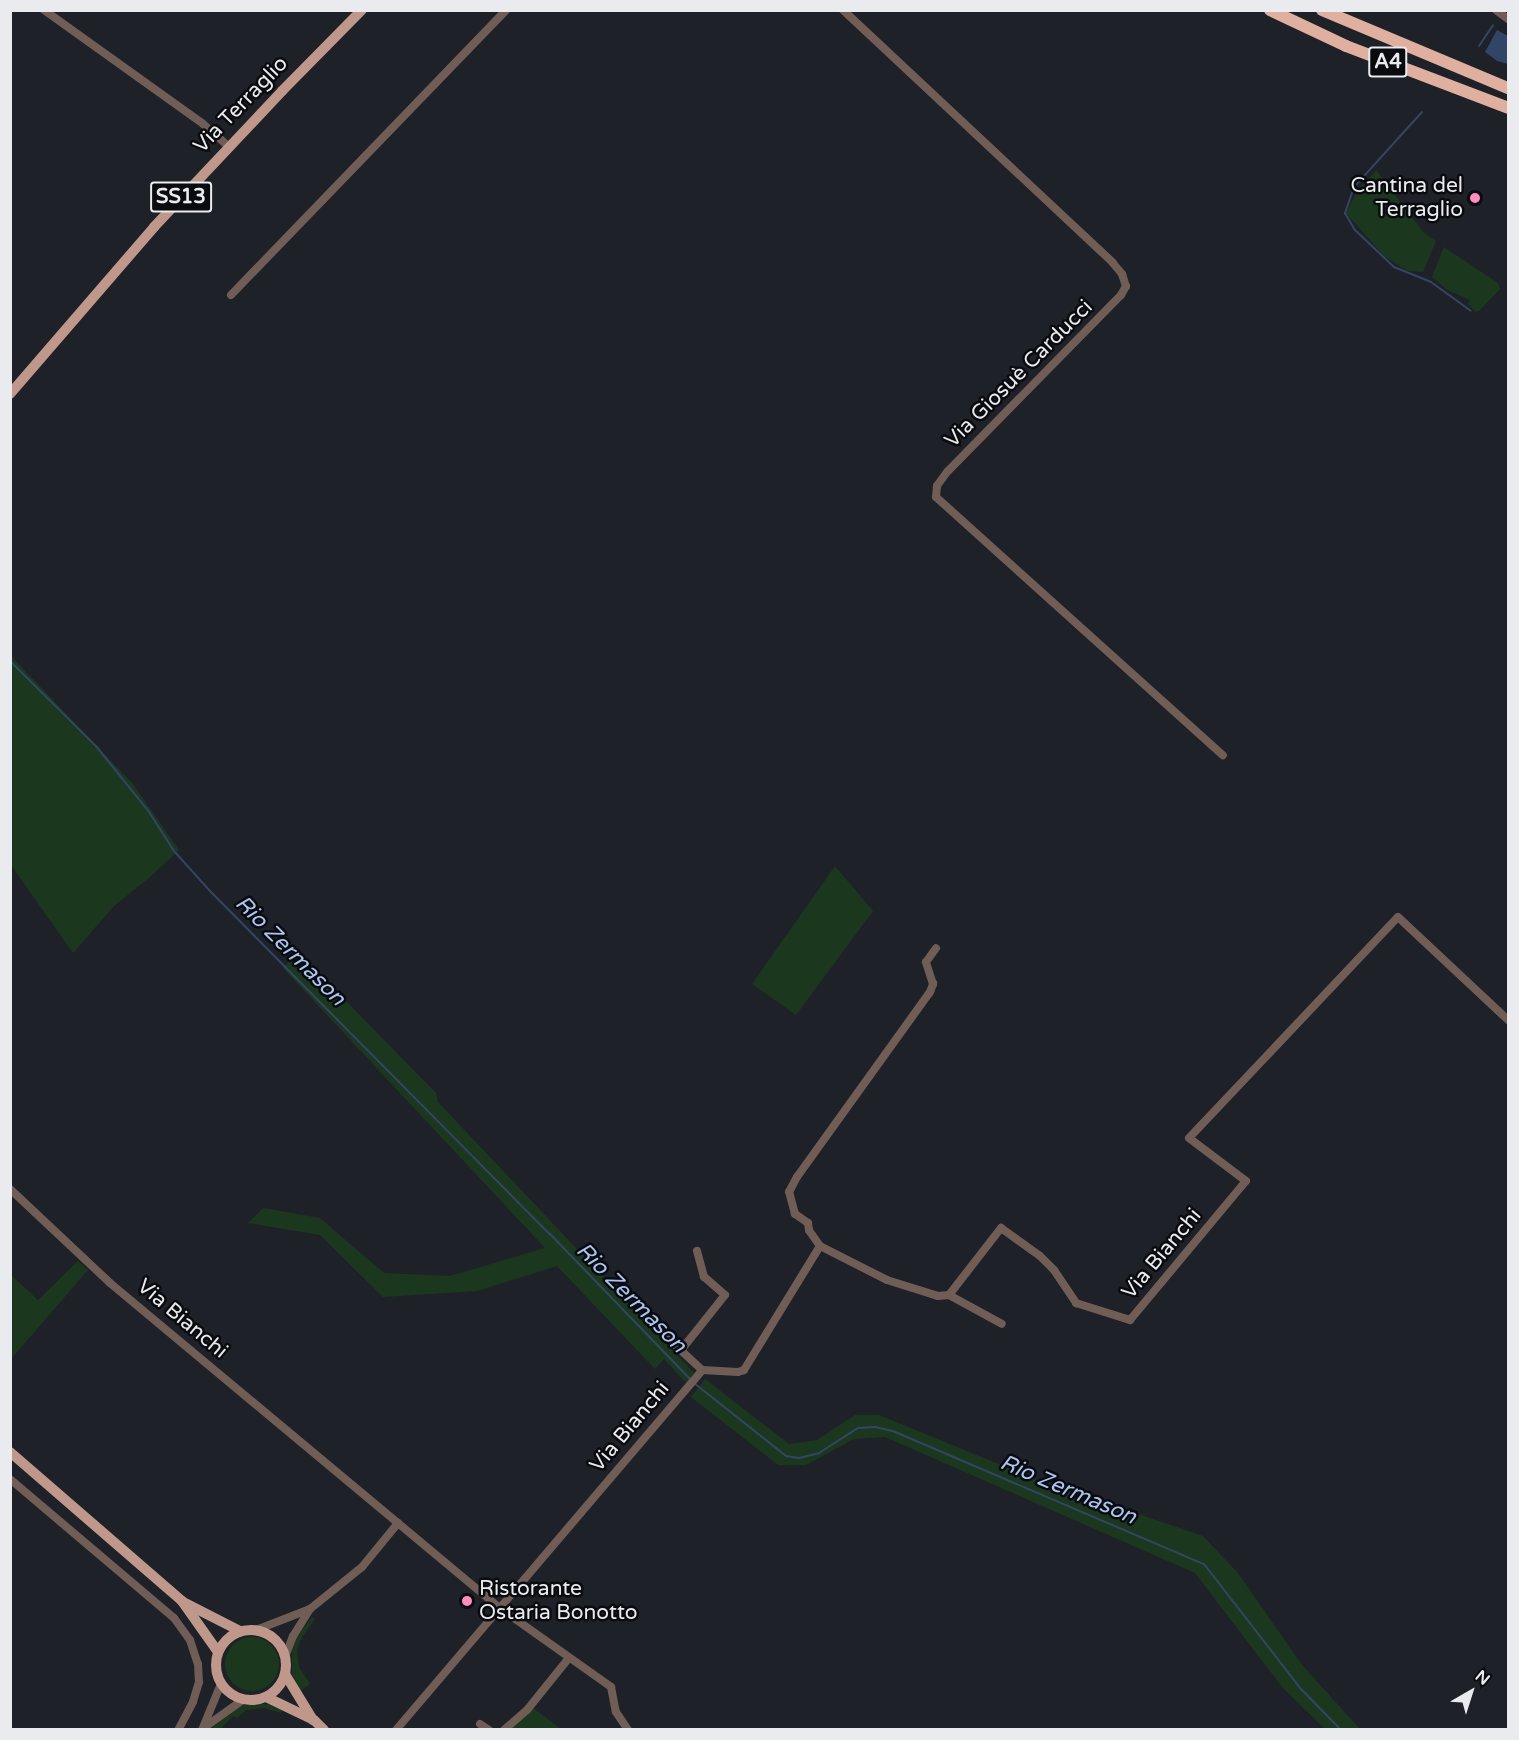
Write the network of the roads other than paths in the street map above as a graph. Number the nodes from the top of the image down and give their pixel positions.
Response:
1 (44, 10) edge
2 (362, 10) edge
3 (506, 10) edge
4 (843, 10) edge
5 (1270, 10) edge
6 (1322, 10) edge
7 (1496, 10) edge
8 (1509, 19) edge
9 (1509, 88) edge
10 (1509, 108) edge
11 (228, 146) junction
12 (231, 295) dead end
13 (10, 394) edge
14 (1223, 755) dead end
15 (936, 948) dead end
16 (1509, 1020) edge
17 (10, 1190) edge
18 (820, 1245) junction
19 (697, 1251) dead end
20 (949, 1295) junction
21 (1002, 1324) dead end
22 (659, 1330) dead end
23 (682, 1349) junction
24 (700, 1372) junction
25 (10, 1452) edge
26 (10, 1479) edge
27 (398, 1523) junction
28 (182, 1601) junction
29 (310, 1609) junction
30 (501, 1609) junction
31 (256, 1630) junction
32 (240, 1631) junction
33 (218, 1652) junction
34 (285, 1657) junction
35 (569, 1658) junction
36 (285, 1674) junction
37 (221, 1684) junction
38 (266, 1696) junction
39 (244, 1700) junction
40 (314, 1720) junction
41 (480, 1724) dead end
42 (203, 1729) edge
43 (178, 1730) edge
44 (324, 1730) edge
45 (396, 1730) edge
46 (489, 1730) edge
47 (504, 1730) edge
48 (628, 1730) edge

1 - 11 street
2 - 11 main road, Via Terraglio / SS13
3 - 12 street
4 - 14 street, Via Giosuè Carducci
5 - 10 highway, A4
6 - 9 highway, A4
7 - 8 street
11 - 13 main road, Via Terraglio / SS13
15 - 18 street
16 - 20 street, Via Bianchi
17 - 27 street, Via Bianchi
18 - 20 street
18 - 24 street
19 - 23 street
20 - 21 street
22 - 23 street
23 - 24 street
24 - 30 street, Via Bianchi
25 - 28 main road
26 - 43 street
27 - 29 street
27 - 30 street, Via Bianchi
28 - 32 main road
28 - 33 main road
29 - 31 street
29 - 34 street
30 - 35 street, Via Bianchi
30 - 45 street, Via Bianchi
31 - 32 main road
31 - 34 main road
32 - 33 main road
33 - 37 main road
34 - 36 main road
35 - 47 street
35 - 48 street, Via Bianchi
36 - 38 main road
36 - 40 main road
37 - 39 main road
37 - 42 street
38 - 39 main road
38 - 40 main road
39 - 42 street
40 - 44 main road
41 - 46 street

